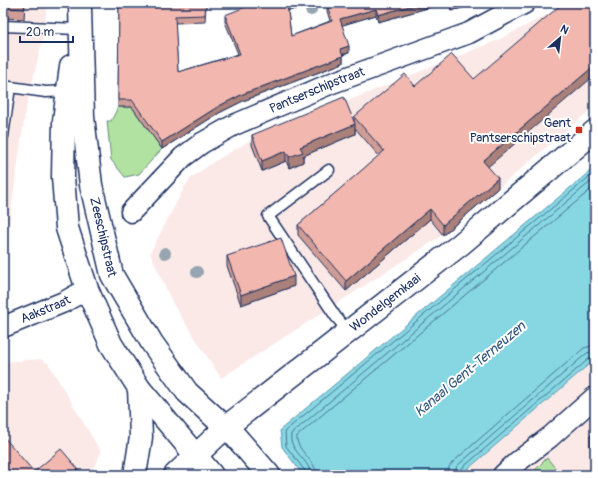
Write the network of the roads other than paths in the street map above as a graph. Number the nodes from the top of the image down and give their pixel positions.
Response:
1 (525, 3) edge
2 (81, 5) edge
3 (3, 26) edge
4 (77, 29) junction
5 (6, 86) edge
6 (67, 91) junction
7 (595, 131) edge
8 (3, 136) edge
9 (329, 170) dead end
10 (131, 212) dead end
11 (87, 289) junction
12 (3, 327) edge
13 (348, 331) junction
14 (139, 388) junction
15 (595, 397) edge
16 (226, 427) junction
17 (194, 455) junction
18 (135, 475) edge
19 (175, 475) edge
20 (212, 475) edge
21 (269, 475) edge
22 (502, 475) edge

1 - 10 street, Pantserschipstraat
2 - 4 main road, Zeeschipstraat
2 - 16 main road, Zeeschipstraat
3 - 4 lane
4 - 6 main road, Zeeschipstraat
5 - 6 lane
5 - 8 lane
6 - 11 main road, Zeeschipstraat
7 - 13 main road, Wondelgemkaai
9 - 13 lane
11 - 12 street, Aakstraat
11 - 14 main road, Zeeschipstraat
13 - 16 main road, Wondelgemkaai
14 - 17 main road, Zeeschipstraat
14 - 18 main road
15 - 22 street
16 - 17 main road, Wondelgemkaai
16 - 21 main road, Zeeschipstraat
17 - 19 main road, Wondelgemkaai
17 - 20 main road, Zeeschipstraat

